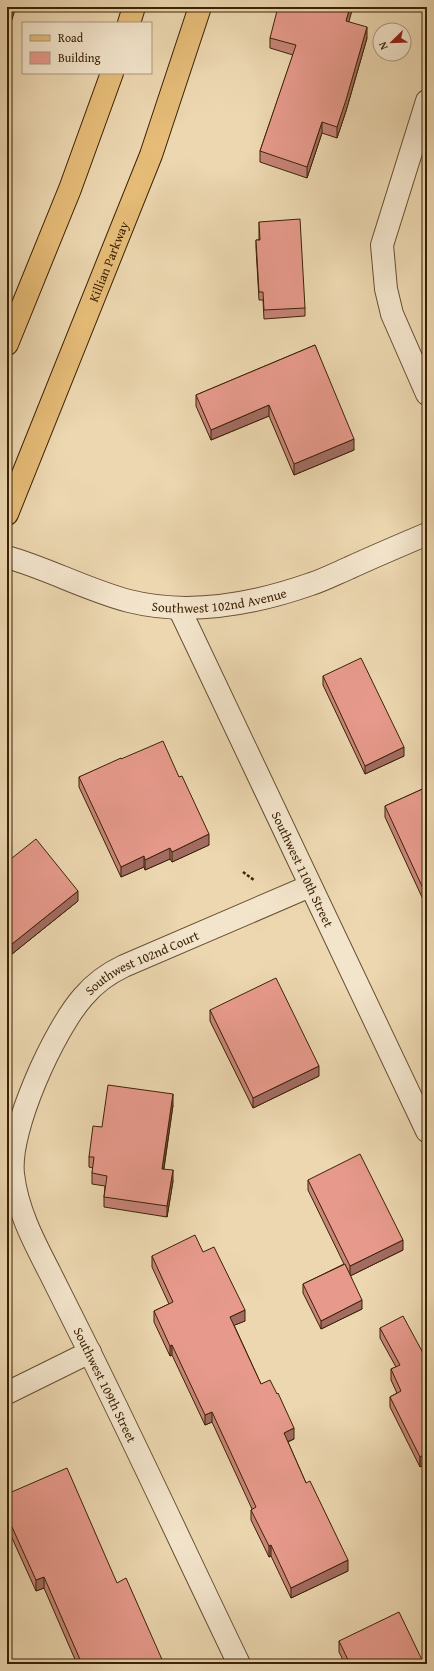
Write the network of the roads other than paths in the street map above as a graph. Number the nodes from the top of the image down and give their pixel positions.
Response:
1 (134, 7) edge
2 (200, 7) edge
3 (129, 22) edge
4 (112, 74) edge
5 (427, 101) edge
6 (7, 344) edge
7 (427, 394) edge
8 (7, 514) edge
9 (427, 534) edge
10 (7, 557) edge
11 (179, 608) junction
12 (310, 886) junction
13 (30, 1098) joint
14 (427, 1131) edge
15 (90, 1352) junction
16 (7, 1393) edge
17 (239, 1664) edge

1 - 3 main road
2 - 8 main road, Killian Parkway
4 - 6 main road
5 - 7 street
9 - 11 street, Southwest 102nd Avenue
10 - 11 street, Southwest 102nd Avenue
11 - 12 street, Southwest 110th Street
12 - 13 street, Southwest 102nd Court
12 - 14 street, Southwest 110th Street
13 - 15 street, Southwest 109th Street
15 - 16 street
15 - 17 street, Southwest 109th Street

